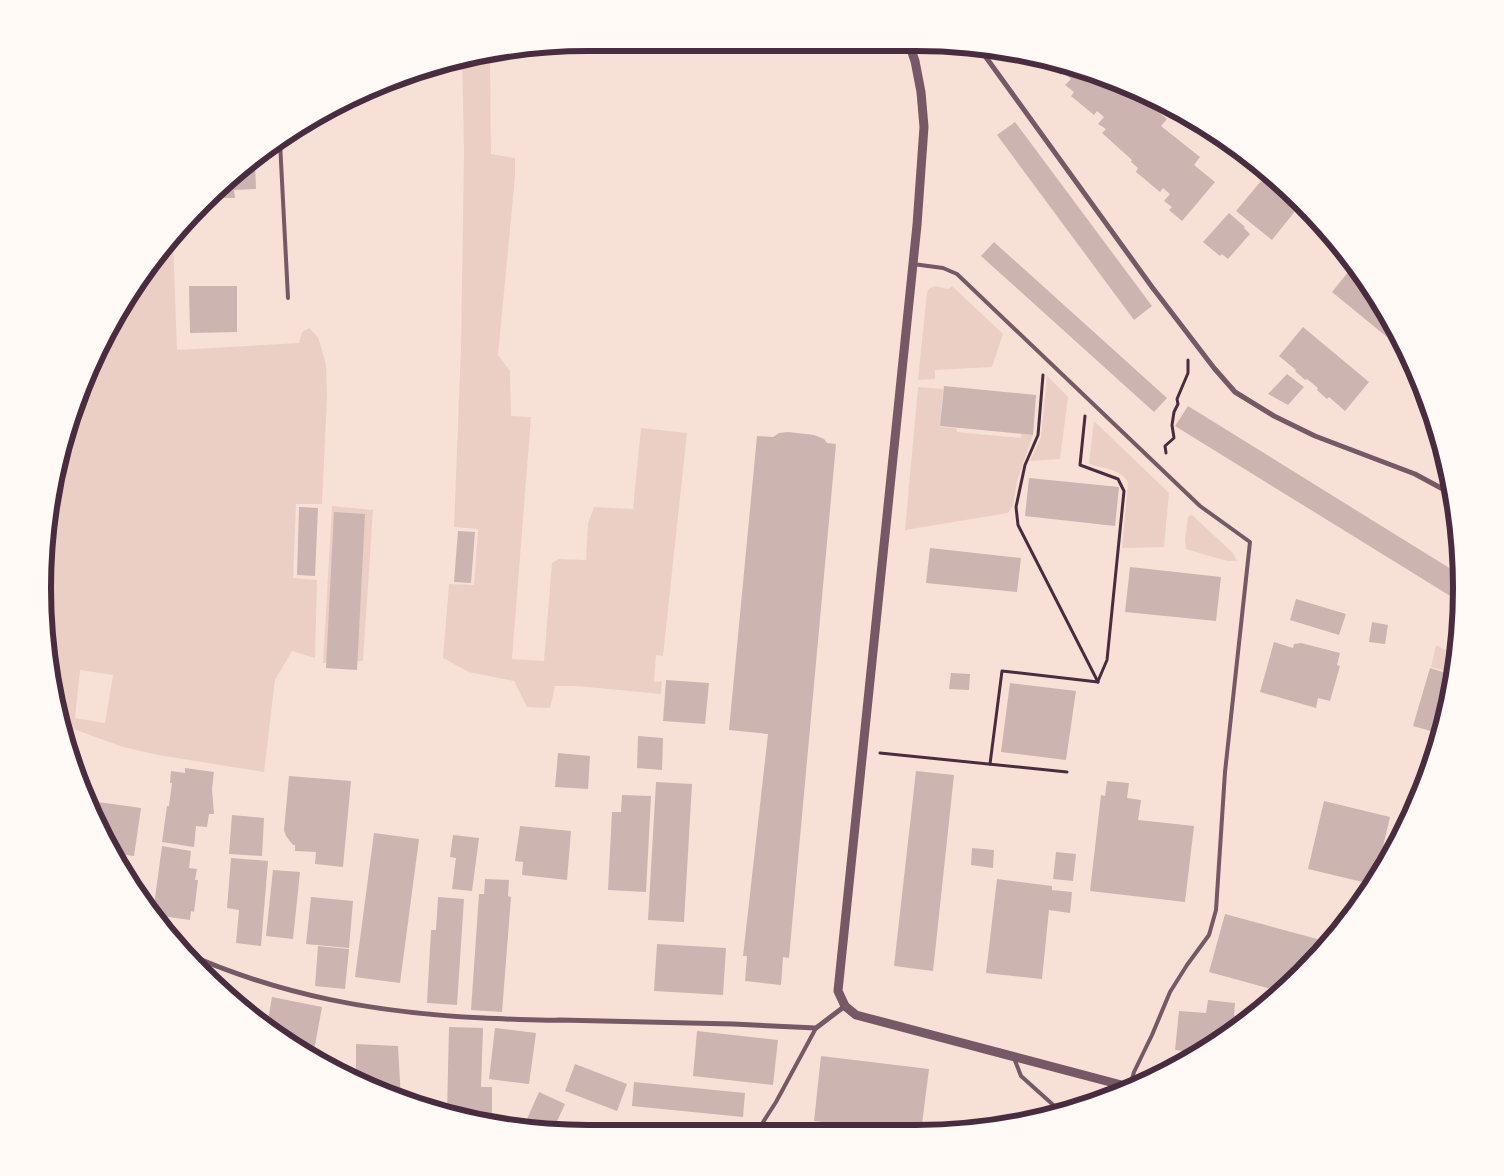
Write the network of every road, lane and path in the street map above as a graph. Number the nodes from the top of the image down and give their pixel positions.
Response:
1 (911, 51) edge
2 (985, 56) edge
3 (280, 149) edge
4 (914, 264) junction
5 (288, 298) dead end
6 (1188, 334) junction
7 (1045, 358) junction
8 (1087, 399) junction
9 (1167, 475) junction
10 (1443, 489) edge
11 (1098, 682) junction
12 (877, 752) dead end
13 (990, 764) junction
14 (1067, 772) dead end
15 (201, 960) edge
16 (845, 1006) junction
17 (816, 1028) junction
18 (1013, 1056) junction
19 (1132, 1079) edge
20 (1120, 1084) edge
21 (1055, 1106) edge
22 (761, 1125) edge

1 - 4 street
2 - 6 street
3 - 5 lane
4 - 7 lane
4 - 16 street
6 - 9 path
6 - 10 street
7 - 8 lane
7 - 11 path
8 - 9 lane
8 - 11 path
9 - 19 lane
11 - 13 path
12 - 13 path
13 - 14 path
15 - 17 street
16 - 17 street
16 - 18 street
17 - 22 lane
18 - 20 street
18 - 21 lane

